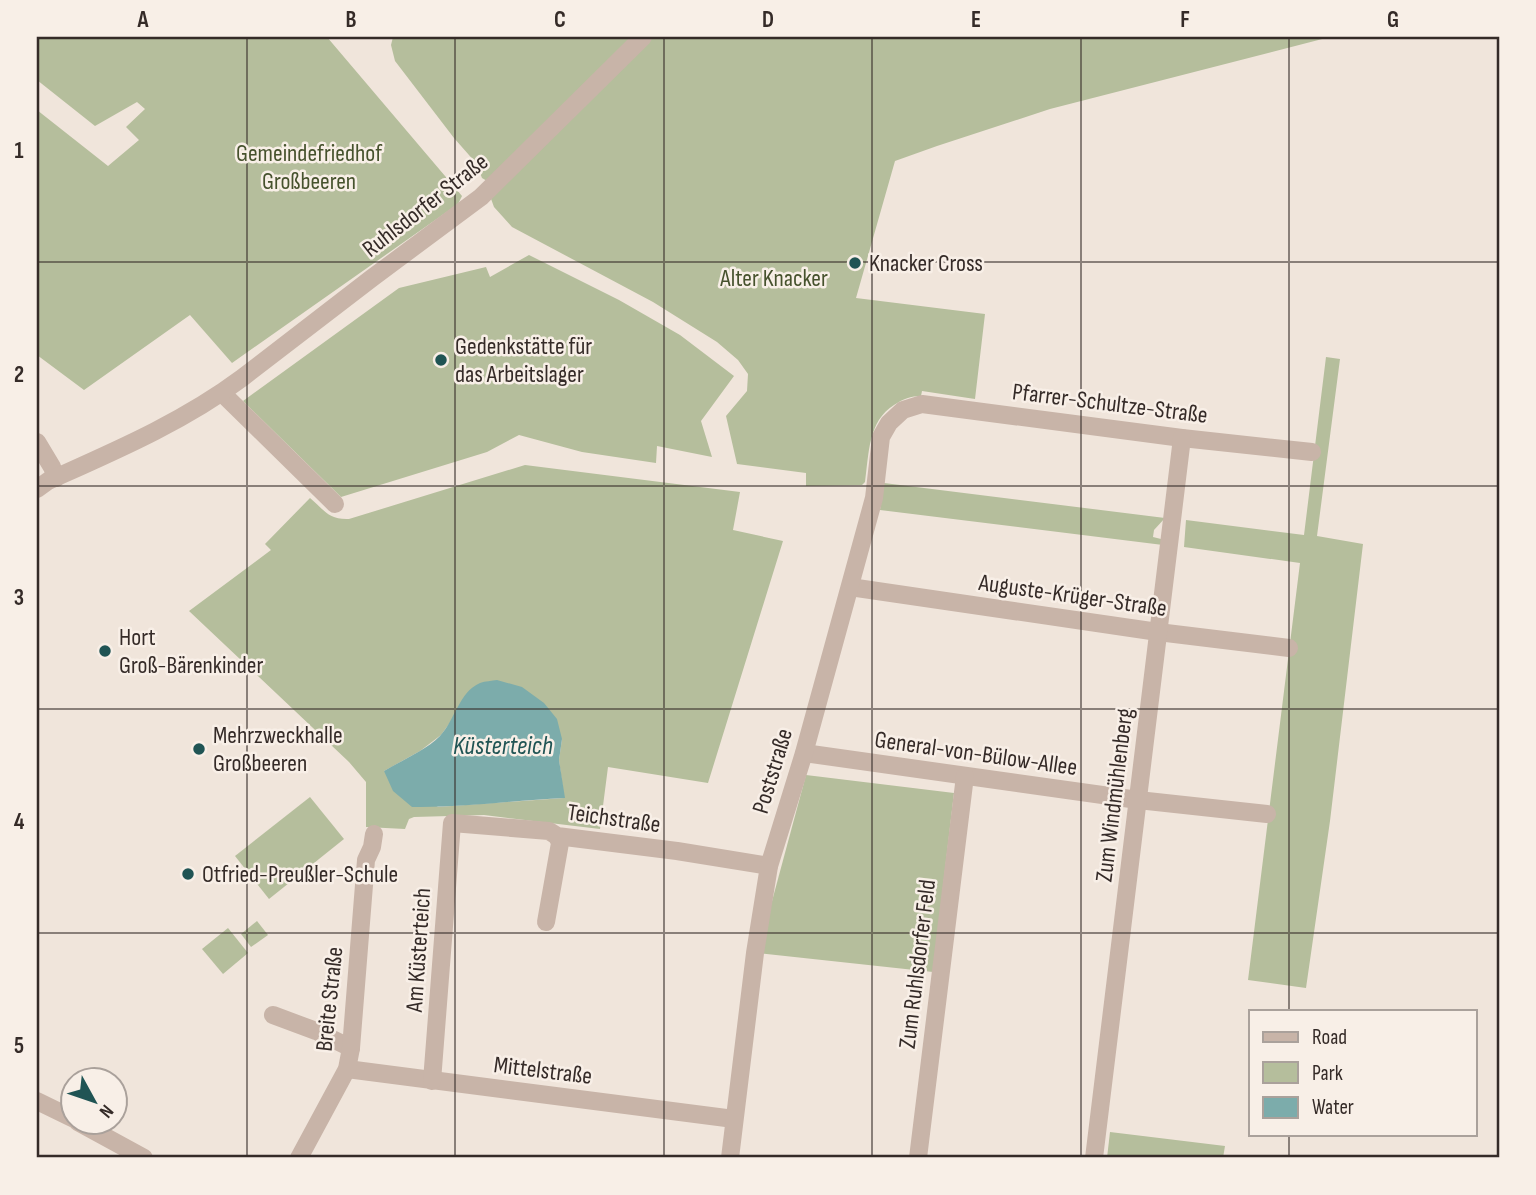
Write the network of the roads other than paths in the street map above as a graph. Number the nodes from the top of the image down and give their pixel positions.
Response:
1 (643, 37) edge
2 (222, 393) junction
3 (903, 410) joint
4 (1182, 438) junction
5 (37, 442) edge
6 (1312, 452) dead end
7 (56, 478) junction
8 (37, 489) edge
9 (335, 504) dead end
10 (850, 587) junction
11 (1158, 632) junction
12 (1289, 648) dead end
13 (804, 753) junction
14 (965, 776) junction
15 (1138, 800) junction
16 (1267, 814) dead end
17 (452, 822) joint
18 (374, 834) dead end
19 (557, 836) junction
20 (769, 866) junction
21 (546, 922) dead end
22 (273, 1015) dead end
23 (351, 1048) junction
24 (347, 1069) junction
25 (432, 1081) junction
26 (37, 1101) edge
27 (60, 1112) edge
28 (734, 1119) junction
29 (105, 1136) edge
30 (144, 1158) edge
31 (299, 1158) edge
32 (730, 1158) edge
33 (918, 1158) edge
34 (1094, 1158) edge

1 - 2 street, Ruhlsdorfer Straße
2 - 7 street, Ruhlsdorfer Straße
2 - 9 street
3 - 4 street, Pfarrer-Schultze-Straße
3 - 10 street, Poststraße
4 - 6 street, Pfarrer-Schultze-Straße
4 - 11 street, Zum Windmühlenberg
5 - 7 street
7 - 8 street, Ruhlsdorfer Straße
10 - 11 street, Auguste-Krüger-Straße
10 - 13 street, Poststraße
11 - 12 street, Auguste-Krüger-Straße
11 - 15 street, Zum Windmühlenberg
13 - 14 street, General-von-Bülow-Allee
13 - 20 street, Poststraße
14 - 15 street, General-von-Bülow-Allee
14 - 33 street, Zum Ruhlsdorfer Feld
15 - 16 street, General-von-Bülow-Allee
15 - 34 street, Zum Windmühlenberg
17 - 19 street, Teichstraße
17 - 25 street, Am Küsterteich
18 - 23 street, Breite Straße
19 - 20 street, Teichstraße
19 - 21 street
20 - 28 street, Poststraße
22 - 23 street
23 - 24 street, Breite Straße
24 - 25 street, Mittelstraße
24 - 31 street, Breite Straße
25 - 28 street, Mittelstraße
26 - 27 street
28 - 32 street, Poststraße
29 - 30 street

